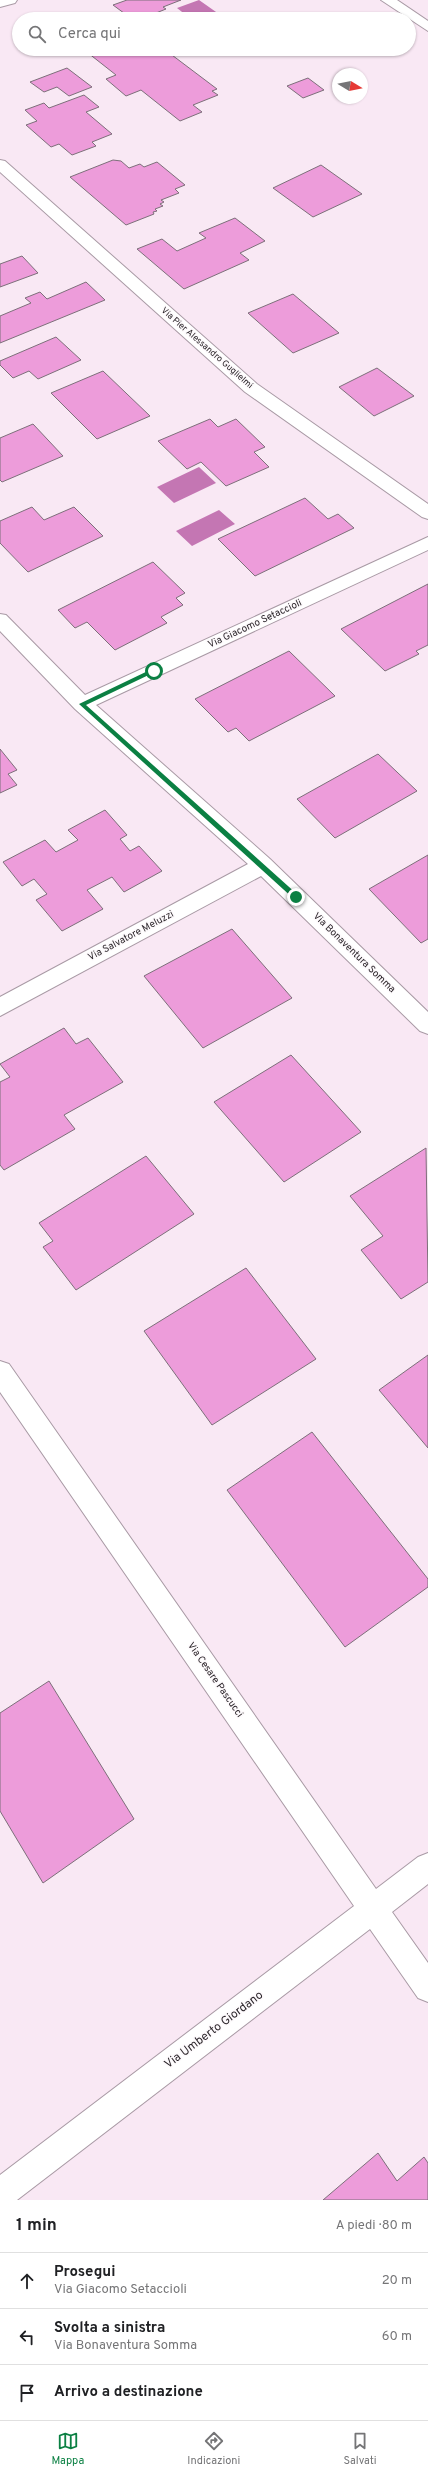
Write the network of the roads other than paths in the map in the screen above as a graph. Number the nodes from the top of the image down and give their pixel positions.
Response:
1 (10, 0) edge
2 (388, 0) edge
3 (0, 3) edge
4 (406, 12) edge
5 (416, 19) edge
6 (428, 27) edge
7 (0, 164) edge
8 (428, 513) edge
9 (428, 543) edge
10 (0, 620) edge
11 (82, 704) junction
12 (263, 865) junction
13 (0, 1007) edge
14 (428, 1025) edge
15 (0, 1372) edge
16 (428, 1867) edge
17 (374, 1908) junction
18 (428, 1988) edge
19 (0, 2194) edge

1 - 3 street
2 - 4 street
5 - 6 street
7 - 8 street, Via Pier Alessandro Guglielmi
9 - 11 street, Via Giacomo Setaccioli
10 - 11 street, Via Bonaventura Somma
11 - 12 street, Via Bonaventura Somma
12 - 13 street, Via Salvatore Meluzzi
12 - 14 street, Via Bonaventura Somma
15 - 17 street, Via Cesare Pascucci
16 - 17 street, Via Umberto Giordano
17 - 18 street, Via Cesare Pascucci
17 - 19 street, Via Umberto Giordano

